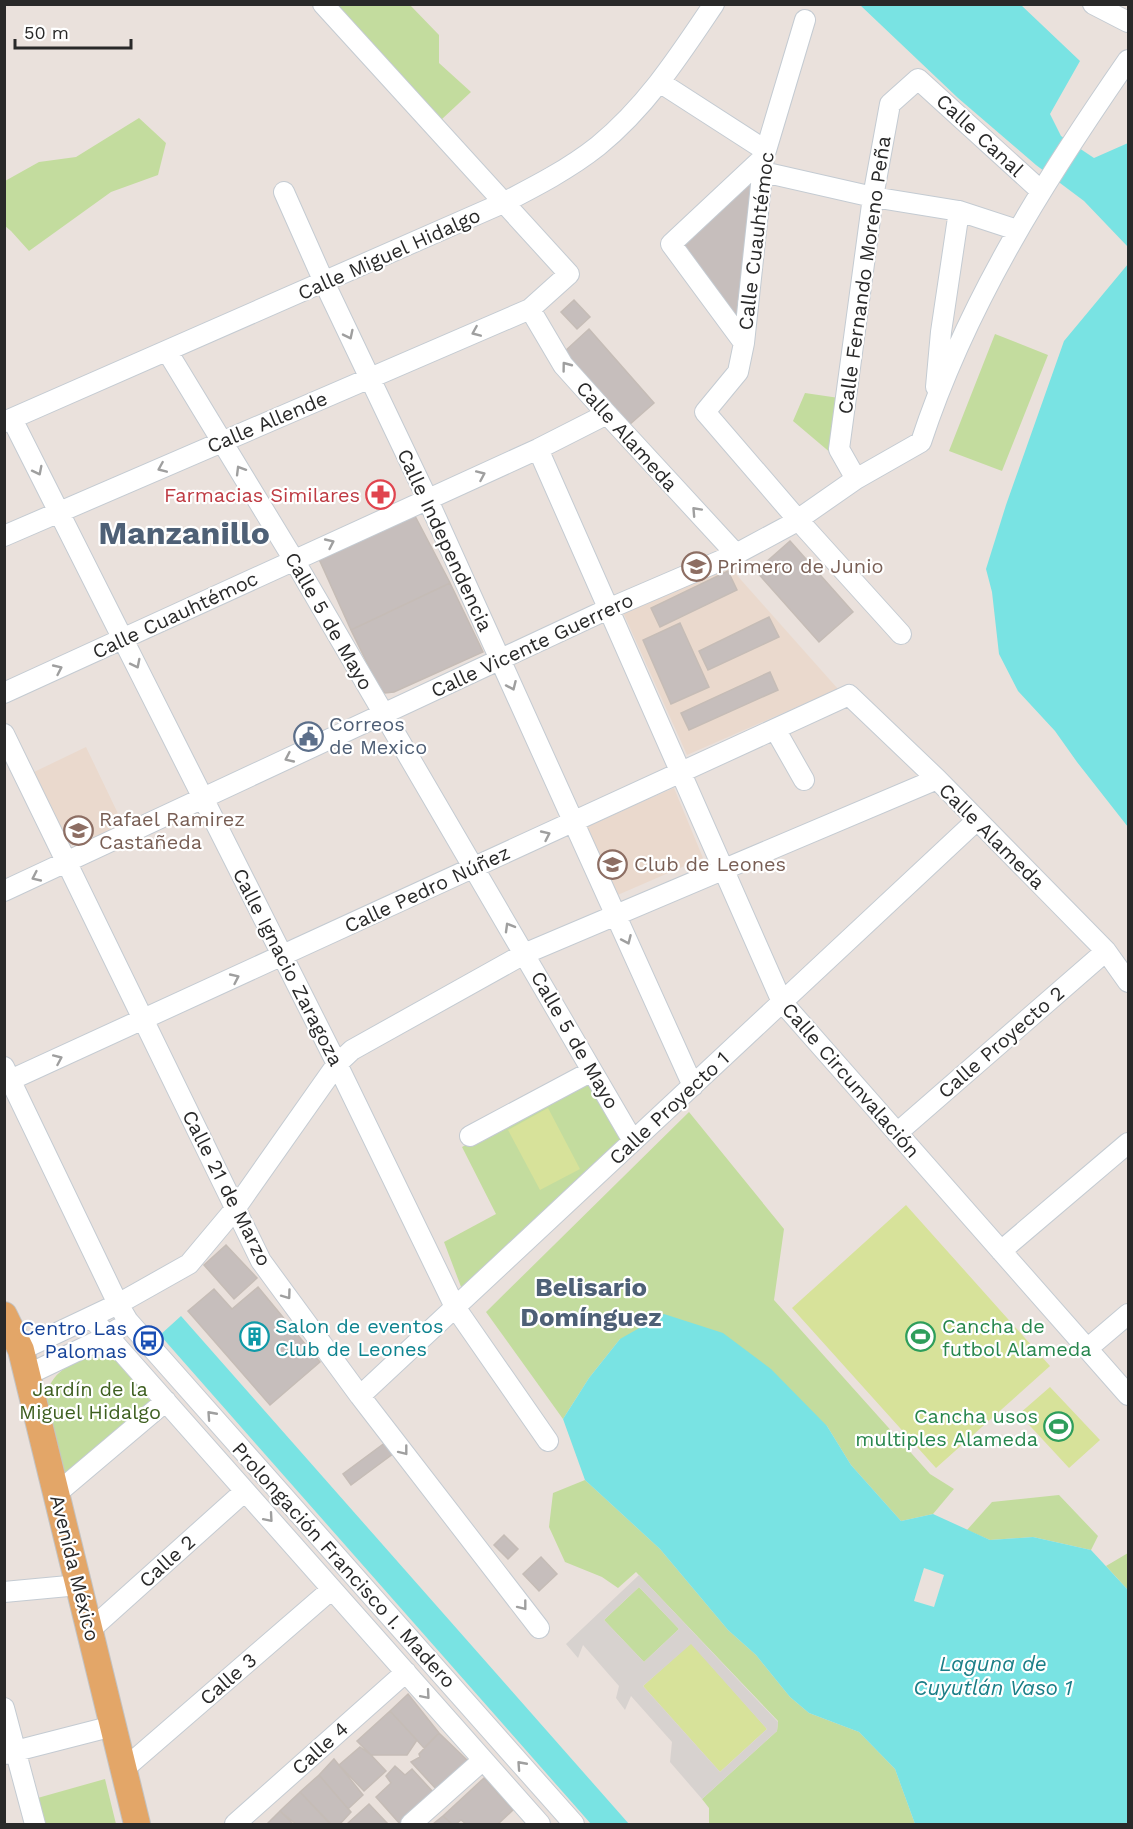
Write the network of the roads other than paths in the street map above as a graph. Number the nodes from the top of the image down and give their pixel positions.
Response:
1 (323, 4) edge
2 (714, 4) edge
3 (1093, 4) edge
4 (805, 20) dead end
5 (1128, 22) edge
6 (1128, 60) edge
7 (918, 79) joint
8 (661, 83) junction
9 (764, 160) junction
10 (1044, 188) junction
11 (284, 192) dead end
12 (873, 197) junction
13 (503, 203) junction
14 (959, 211) junction
15 (1017, 230) junction
16 (324, 282) junction
17 (530, 309) junction
18 (739, 335) junction
19 (167, 351) junction
20 (370, 378) junction
21 (935, 399) junction
22 (607, 414) junction
23 (8, 421) edge
24 (223, 441) junction
25 (538, 449) junction
26 (856, 479) junction
27 (427, 498) junction
28 (59, 512) junction
29 (798, 520) junction
30 (4, 536) edge
31 (736, 554) junction
32 (294, 560) junction
33 (608, 609) junction
34 (901, 634) dead end
35 (123, 639) junction
36 (500, 660) junction
37 (4, 693) edge
38 (849, 695) joint
39 (384, 714) junction
40 (776, 729) junction
41 (4, 734) edge
42 (681, 773) junction
43 (937, 779) junction
44 (804, 780) dead end
45 (203, 798) junction
46 (977, 820) junction
47 (573, 822) junction
48 (67, 862) junction
49 (474, 868) junction
50 (723, 870) junction
51 (4, 891) edge
52 (615, 915) junction
53 (1106, 951) junction
54 (524, 954) junction
55 (283, 956) junction
56 (1128, 982) edge
57 (782, 1002) junction
58 (143, 1020) junction
59 (337, 1064) junction
60 (592, 1071) junction
61 (7, 1077) edge
62 (693, 1086) junction
63 (897, 1133) junction
64 (470, 1136) dead end
65 (633, 1141) junction
66 (1128, 1143) edge
67 (235, 1209) junction
68 (1001, 1251) junction
69 (156, 1284) junction
70 (118, 1304) junction
71 (455, 1307) junction
72 (1128, 1314) edge
73 (4, 1315) edge
74 (91, 1317) junction
75 (128, 1321) junction
76 (108, 1336) junction
77 (1088, 1348) junction
78 (11, 1353) edge
79 (27, 1375) junction
80 (1128, 1395) edge
81 (360, 1396) junction
82 (166, 1401) junction
83 (548, 1441) dead end
84 (245, 1491) junction
85 (56, 1494) junction
86 (74, 1586) junction
87 (332, 1589) junction
88 (4, 1592) edge
89 (398, 1625) junction
90 (539, 1628) dead end
91 (90, 1630) junction
92 (376, 1639) junction
93 (406, 1672) junction
94 (4, 1708) edge
95 (107, 1727) junction
96 (10, 1752) edge
97 (483, 1760) junction
98 (124, 1768) junction
99 (542, 1788) junction
100 (522, 1804) junction
101 (35, 1824) edge
102 (123, 1824) edge
103 (137, 1824) edge
104 (235, 1824) edge
105 (411, 1824) edge
106 (540, 1824) edge
107 (574, 1824) edge

1 - 13 street
2 - 8 street, Calle Miguel Hidalgo
3 - 5 street
4 - 9 street, Calle Cuauhtémoc
6 - 10 street
7 - 10 street, Calle Canal
7 - 12 street, Calle Fernando Moreno Peña
8 - 9 street
8 - 13 street, Calle Miguel Hidalgo
9 - 12 street
9 - 18 street, Calle Cuauhtémoc
9 - 18 street
10 - 15 street
11 - 16 street, Calle Independencia
12 - 14 street
12 - 26 street, Calle Fernando Moreno Peña
13 - 16 street, Calle Miguel Hidalgo
13 - 17 street, Calle Allende
14 - 15 street
14 - 21 street
15 - 21 street
16 - 19 street, Calle Miguel Hidalgo
16 -> 20 street, Calle Independencia
17 -> 20 street, Calle Allende
22 -> 17 street, Calle Alameda
18 - 29 street, Calle Cuauhtémoc
19 - 23 street, Calle Miguel Hidalgo
19 - 24 street, Calle 5 de Mayo
20 - 24 street, Calle Allende
20 - 27 street, Calle Independencia
21 - 26 street, Calle Vicente Guerrero
22 - 25 street, Calle Cuauhtémoc
31 -> 22 street, Calle Alameda
23 -> 28 street, Calle Ignacio Zaragoza
24 -> 28 street, Calle Allende
32 -> 24 street, Calle 5 de Mayo
27 -> 25 street, Calle Cuauhtémoc
25 - 33 street, Calle Circunvalación
26 - 29 street, Calle Vicente Guerrero
32 -> 27 street, Calle Cuauhtémoc
27 - 36 street, Calle Independencia
28 - 30 street, Calle Allende
28 - 35 street, Calle Ignacio Zaragoza
29 - 31 street, Calle Vicente Guerrero
29 - 34 street
31 - 33 street, Calle Vicente Guerrero
32 - 35 street, Calle Cuauhtémoc
32 - 39 street, Calle 5 de Mayo
33 - 36 street, Calle Vicente Guerrero
33 - 42 street, Calle Circunvalación
37 -> 35 street, Calle Cuauhtémoc
35 -> 45 street, Calle Ignacio Zaragoza
36 - 39 street, Calle Vicente Guerrero
36 -> 47 street, Calle Independencia
38 - 40 street, Calle Pedro Núñez
38 - 43 street, Calle Alameda
39 -> 45 street, Calle Vicente Guerrero
39 - 49 street, Calle 5 de Mayo
40 - 42 street, Calle Pedro Núñez
40 - 44 street
41 - 48 street, Calle 21 de Marzo
42 - 47 street, Calle Pedro Núñez
42 - 50 street, Calle Circunvalación
43 - 46 street, Calle Alameda
43 - 50 street
45 - 48 street, Calle Vicente Guerrero
45 - 55 street, Calle Ignacio Zaragoza
46 - 53 street, Calle Alameda
46 - 57 street, Calle Proyecto 1
49 -> 47 street, Calle Pedro Núñez
47 - 52 street, Calle Independencia
48 -> 51 street, Calle Vicente Guerrero
48 - 58 street, Calle 21 de Marzo
54 -> 49 street, Calle 5 de Mayo
49 - 55 street, Calle Pedro Núñez
50 - 52 street
50 - 57 street, Calle Circunvalación
52 - 54 street
52 -> 62 street, Calle Independencia
53 - 56 street, Calle Alameda
53 - 63 street, Calle Proyecto 2
54 - 59 street
54 - 60 street, Calle 5 de Mayo
58 -> 55 street, Calle Pedro Núñez
55 - 59 street, Calle Ignacio Zaragoza
57 - 62 street, Calle Proyecto 1
57 - 63 street, Calle Circunvalación
61 -> 58 street, Calle Pedro Núñez
58 - 67 street, Calle 21 de Marzo
59 - 67 street
59 - 71 street, Calle Ignacio Zaragoza
60 - 64 street
60 - 65 street, Calle 5 de Mayo
61 - 70 street, Prolongación Francisco I. Madero
62 - 65 street, Calle Proyecto 1
63 - 68 street, Calle Circunvalación
65 - 71 street, Calle Proyecto 1
66 - 68 street
67 - 69 street
67 -> 81 street, Calle 21 de Marzo
68 - 77 street, Calle Circunvalación
69 - 70 street
69 - 75 street
70 - 74 street
70 - 75 street, Prolongación Francisco I. Madero
71 - 81 street, Calle Proyecto 1
71 - 83 street, Calle Ignacio Zaragoza
72 - 77 street
73 - 78 main road, Avenida México
74 - 76 street, Prolongación Francisco I. Madero
74 - 78 street
75 - 76 street
89 -> 75 street, Prolongación Francisco I. Madero
76 - 79 street
76 - 82 street, Prolongación Francisco I. Madero
77 - 80 street, Calle Circunvalación
78 - 79 main road, Avenida México
78 - 86 main road, Avenida México
79 - 85 main road, Avenida México
81 -> 90 street, Calle 21 de Marzo
82 - 84 street, Prolongación Francisco I. Madero
82 - 85 street
84 -> 87 street, Prolongación Francisco I. Madero
84 - 91 street, Calle 2
85 - 86 main road, Avenida México
86 - 88 street
86 - 91 main road, Avenida México
86 - 95 main road, Avenida México
87 - 92 street, Prolongación Francisco I. Madero
87 - 98 street, Calle 3
89 - 92 street
99 -> 89 street, Prolongación Francisco I. Madero
91 - 95 main road, Avenida México
92 - 93 street, Prolongación Francisco I. Madero
93 -> 97 street, Prolongación Francisco I. Madero
93 - 104 street, Calle 4
94 - 96 street
95 - 96 street
95 - 98 main road, Avenida México
95 - 102 main road, Avenida México
96 - 101 street
97 - 100 street, Prolongación Francisco I. Madero
97 - 105 street
98 - 103 main road, Avenida México
99 - 100 street
99 - 107 street, Prolongación Francisco I. Madero
100 - 106 street, Prolongación Francisco I. Madero

